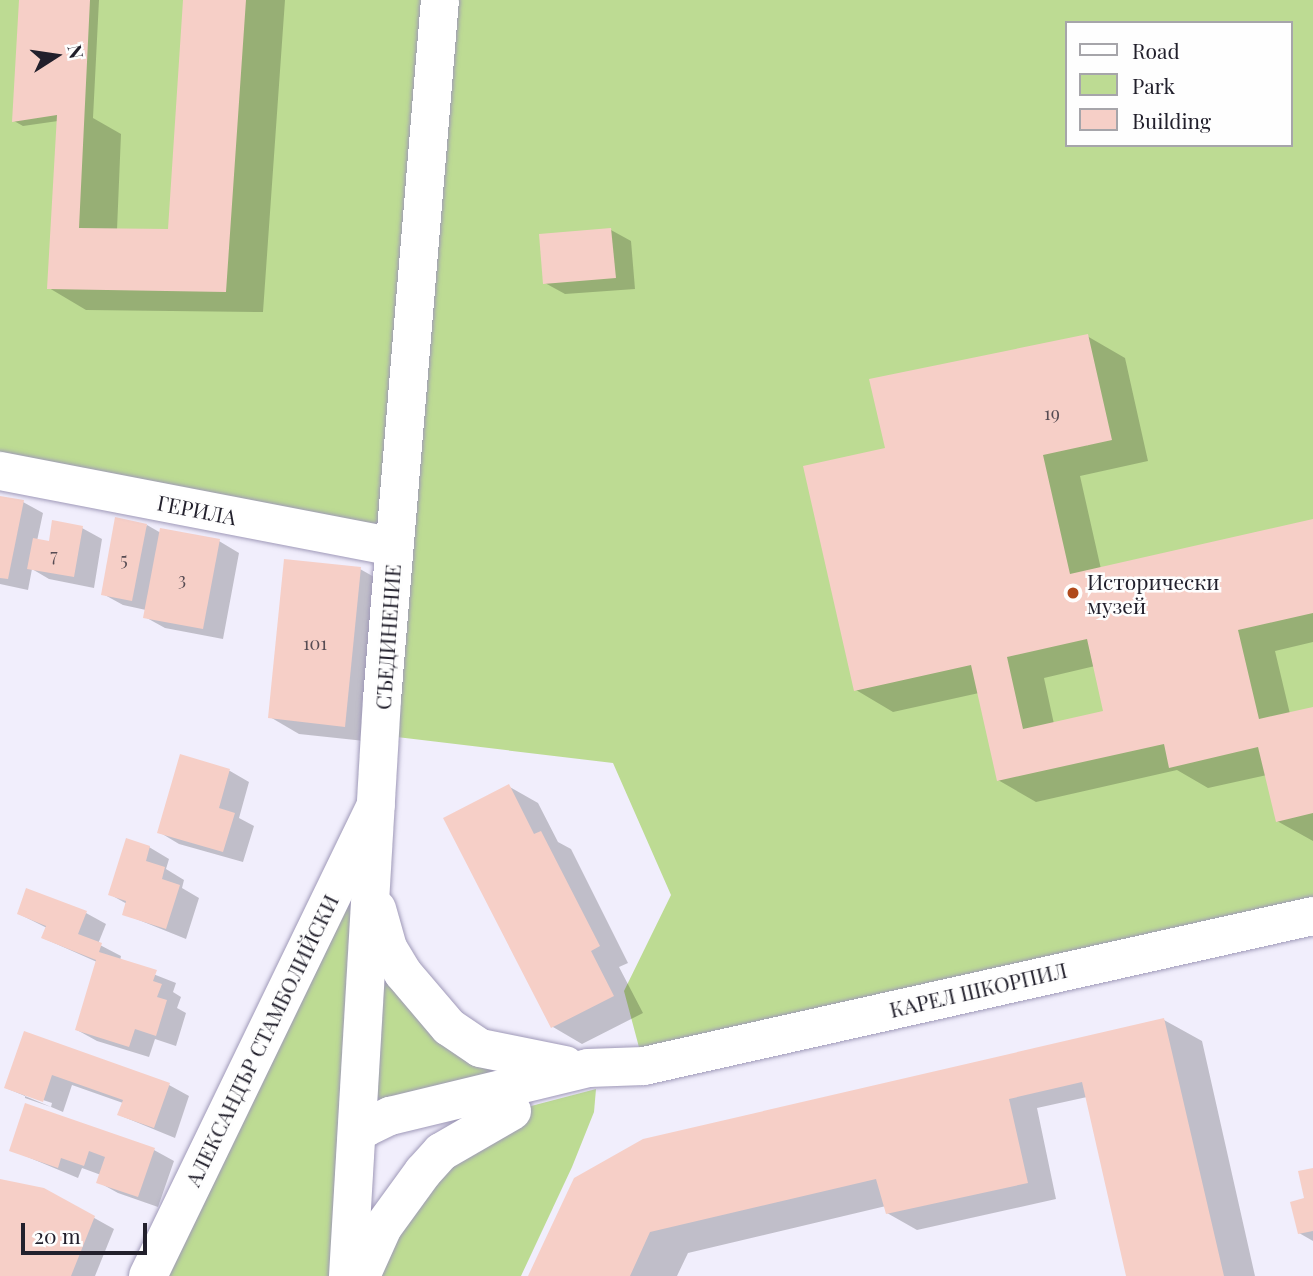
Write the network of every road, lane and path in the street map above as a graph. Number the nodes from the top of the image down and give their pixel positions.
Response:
1 (440, 0) edge
2 (0, 471) edge
3 (393, 547) junction
4 (376, 805) junction
5 (371, 888) junction
6 (1313, 916) edge
7 (644, 1066) junction
8 (587, 1068) junction
9 (512, 1111) junction
10 (357, 1132) junction
11 (148, 1276) edge
12 (348, 1276) edge
13 (361, 1276) edge

1 - 3 street, СЪЕДИНЕНИЕ
2 - 3 street, ГЕРИЛА
3 - 4 street, СЪЕДИНЕНИЕ
4 - 5 street, СЪЕДИНЕНИЕ
4 - 11 street, АЛЕКСАНДЪР СТАМБОЛИЙСКИ
5 - 8 street
5 - 10 street, СЪЕДИНЕНИЕ
6 - 7 street, КАРЕЛ ШКОРПИЛ
7 - 8 street, КАРЕЛ ШКОРПИЛ
7 - 9 street, КАРЕЛ ШКОРПИЛ
8 - 10 street, КАРЕЛ ШКОРПИЛ
9 - 10 street, КАРЕЛ ШКОРПИЛ
9 - 13 street
10 - 12 street, СЪЕДИНЕНИЕ

